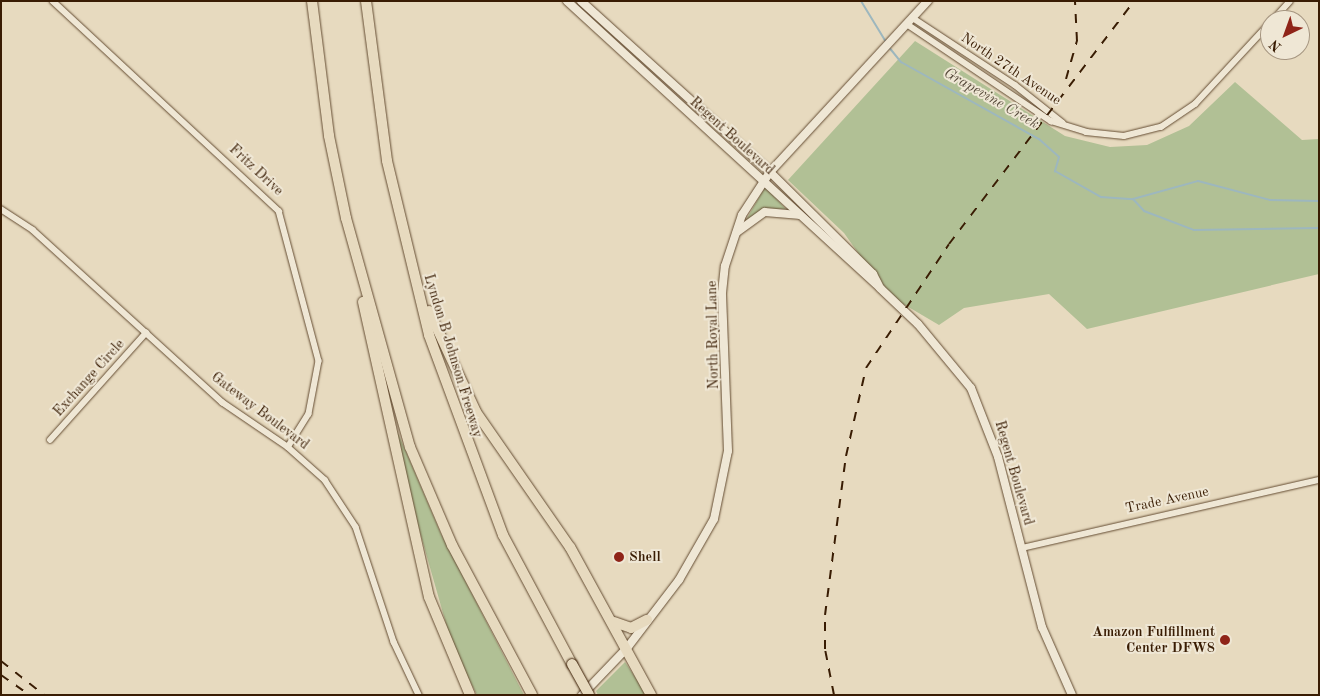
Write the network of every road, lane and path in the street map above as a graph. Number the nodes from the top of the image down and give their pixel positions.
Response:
1 (53, 1) edge
2 (366, 1) edge
3 (567, 1) edge
4 (581, 1) edge
5 (928, 1) edge
6 (312, 4) edge
7 (913, 18) junction
8 (907, 24) junction
9 (1260, 34) edge
10 (1015, 85) junction
11 (1010, 93) junction
12 (1063, 123) junction
13 (770, 172) junction
14 (762, 180) junction
15 (1, 209) edge
16 (800, 216) junction
17 (346, 218) junction
18 (399, 220) junction
19 (734, 235) junction
20 (880, 288) junction
21 (146, 333) junction
22 (50, 440) dead end
23 (288, 447) junction
24 (1319, 480) edge
25 (1022, 548) junction
26 (611, 618) junction
27 (647, 620) junction
28 (627, 648) junction
29 (419, 695) edge
30 (470, 695) edge
31 (532, 695) edge
32 (582, 695) edge
33 (589, 695) edge
34 (651, 695) edge
35 (1072, 695) edge

1 - 23 street, Fritz Drive
2 - 18 highway, Lyndon B Johnson Freeway
3 - 14 street, Regent Boulevard
4 - 13 street, Regent Boulevard
5 - 7 street, North Royal Lane
6 - 17 highway
7 - 8 street, North Royal Lane
7 - 10 street, North 27th Avenue
8 - 11 street, North 27th Avenue
8 - 13 street, North Royal Lane
9 - 12 street
10 - 11 street
10 - 12 street, North 27th Avenue
11 - 12 street, North 27th Avenue
13 - 14 street, North Royal Lane
13 - 20 street, Regent Boulevard
14 - 16 street, Regent Boulevard
14 - 19 street, North Royal Lane
15 - 21 street, Gateway Boulevard
16 - 19 street
16 - 20 street, Regent Boulevard
17 - 30 highway
17 - 31 highway
18 - 26 highway
18 - 33 highway, Lyndon B Johnson Freeway, bridge
19 - 27 street, North Royal Lane
20 - 25 street, Regent Boulevard
21 - 22 street, Exchange Circle
21 - 23 street, Gateway Boulevard
23 - 29 street, Gateway Boulevard
24 - 25 street, Trade Avenue
25 - 35 street, Regent Boulevard
26 - 27 highway
26 - 28 highway
27 - 28 street, North Royal Lane
28 - 32 street, North Royal Lane
28 - 34 highway

